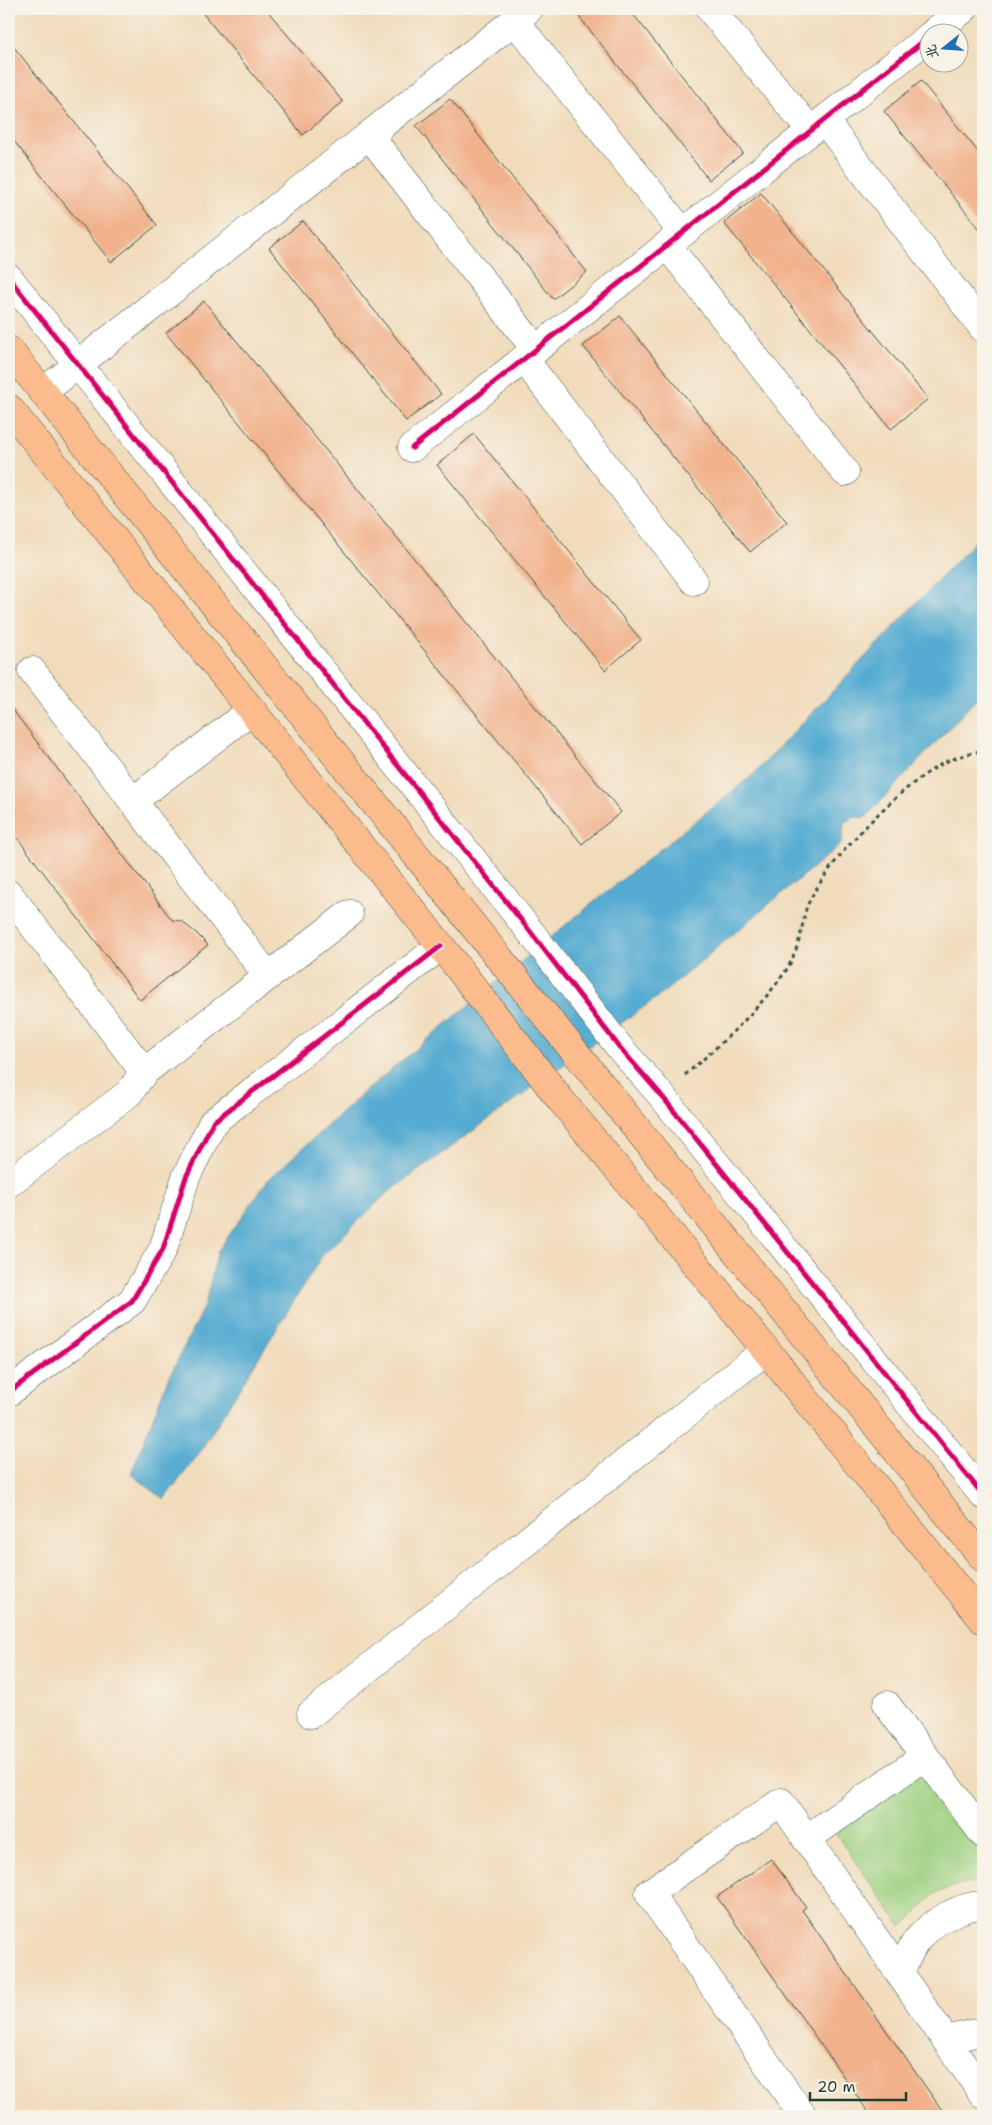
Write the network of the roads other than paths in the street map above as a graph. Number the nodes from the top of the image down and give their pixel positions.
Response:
1 (710, 9) edge
2 (522, 14) edge
3 (943, 21) edge
4 (818, 125) junction
5 (369, 135) junction
6 (675, 239) junction
7 (9, 278) edge
8 (983, 328) edge
9 (9, 350) edge
10 (530, 354) junction
11 (78, 364) junction
12 (43, 392) junction
13 (9, 408) edge
14 (412, 448) dead end
15 (845, 472) dead end
16 (694, 581) dead end
17 (32, 671) dead end
18 (252, 710) junction
19 (133, 802) junction
20 (9, 894) edge
21 (349, 914) dead end
22 (441, 946) junction
23 (268, 976) junction
24 (144, 1072) junction
25 (9, 1183) edge
26 (766, 1350) junction
27 (9, 1392) edge
28 (982, 1492) edge
29 (983, 1558) edge
30 (983, 1620) edge
31 (887, 1705) dead end
32 (311, 1714) dead end
33 (925, 1756) junction
34 (983, 1834) edge
35 (806, 1839) junction
36 (983, 1905) edge
37 (900, 1974) junction
38 (983, 2031) edge
39 (946, 2040) junction
40 (983, 2094) edge
41 (804, 2116) edge

1 - 4 street
2 - 5 street
2 - 6 street
3 - 4 street
4 - 6 street
4 - 8 street
5 - 10 street
5 - 11 street
6 - 10 street
6 - 15 street
7 - 11 street
9 - 12 main road
10 - 14 street
10 - 16 street
11 - 12 street
11 - 28 street
12 - 29 main road
13 - 18 main road
17 - 19 street
18 - 19 street
18 - 22 main road
19 - 23 street
20 - 24 street
21 - 23 street
22 - 26 main road
22 - 27 street
23 - 24 street
24 - 25 street
26 - 30 main road
26 - 32 street
31 - 33 street
33 - 34 street
33 - 35 street
35 - 37 street
35 - 41 street
36 - 37 street
37 - 39 street
38 - 39 street
39 - 40 street

